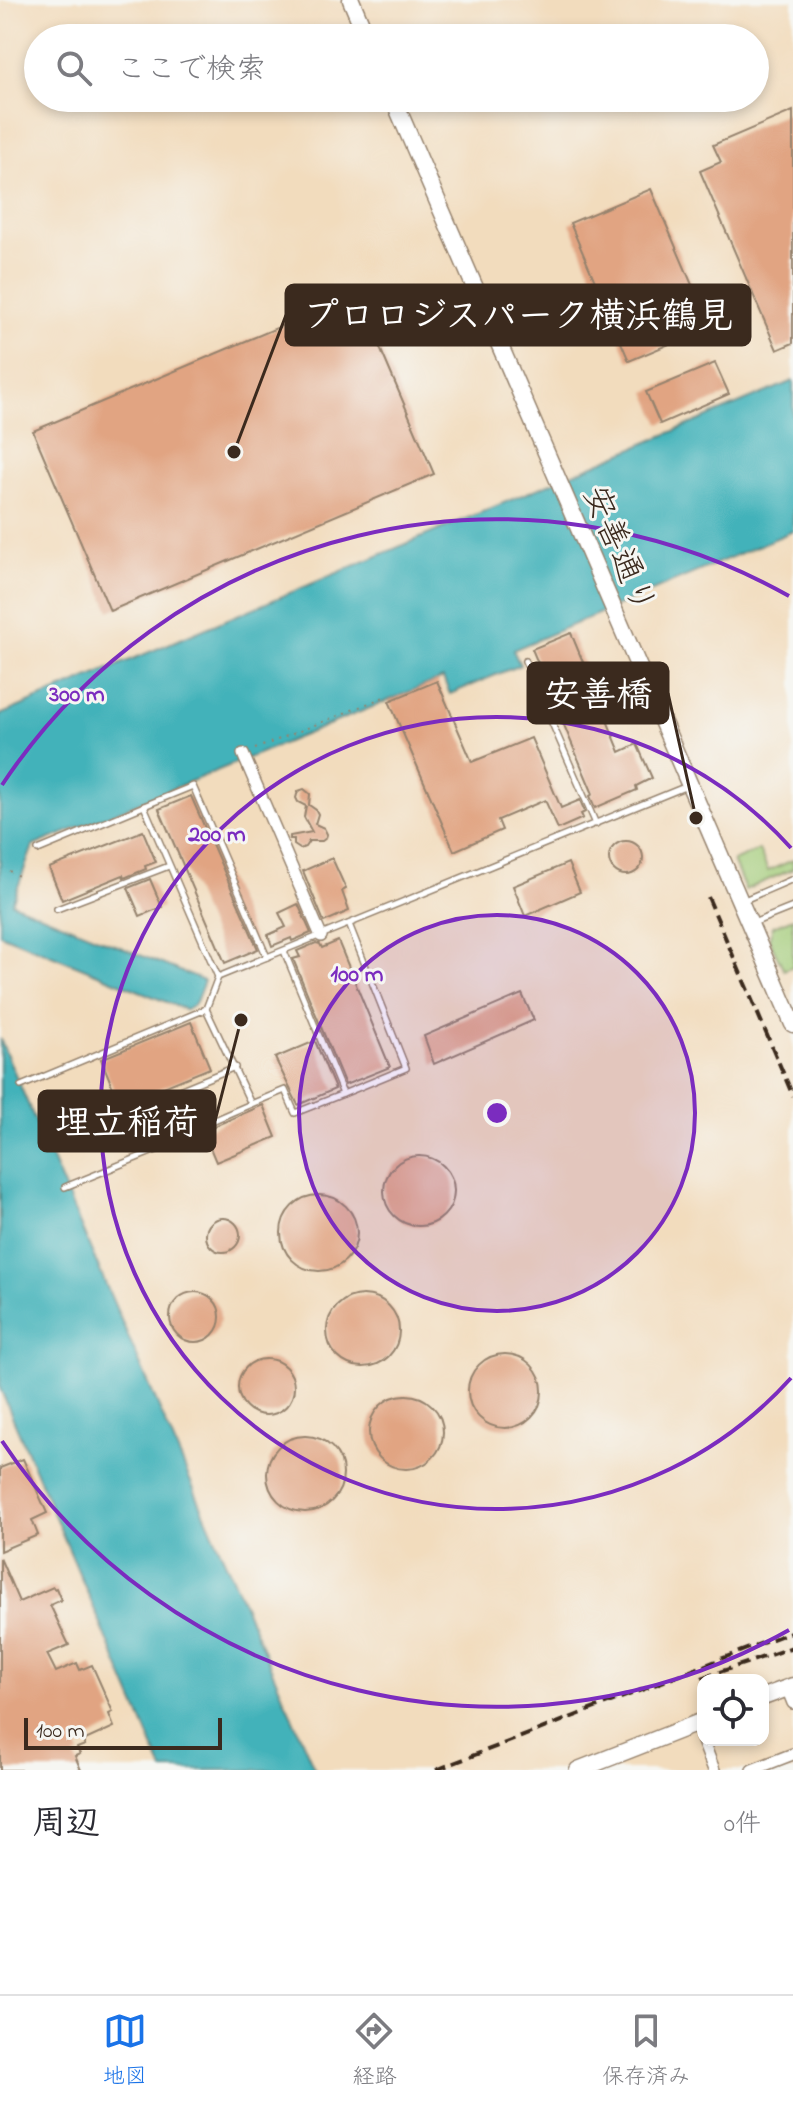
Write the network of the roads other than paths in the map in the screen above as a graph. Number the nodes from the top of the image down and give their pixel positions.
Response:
1 (351, 0) edge
2 (361, 24) edge
3 (399, 112) edge
4 (525, 661) dead end
5 (243, 754) road end
6 (690, 784) junction
7 (144, 806) junction
8 (596, 824) junction
9 (38, 850) dead end
10 (169, 866) junction
11 (793, 879) edge
12 (741, 901) junction
13 (793, 907) edge
14 (57, 909) dead end
15 (349, 924) junction
16 (751, 925) junction
17 (321, 936) junction
18 (284, 951) junction
19 (267, 957) junction
20 (218, 977) junction
21 (206, 1009) junction
22 (793, 1024) edge
23 (235, 1067) junction
24 (21, 1086) dead end
25 (343, 1094) junction
26 (251, 1104) junction
27 (46, 1145) dead end
28 (65, 1187) dead end
29 (791, 1692) edge
30 (769, 1696) edge
31 (697, 1723) edge
32 (707, 1746) edge
33 (793, 1754) edge
34 (599, 1766) edge
35 (578, 1770) edge
36 (714, 1770) edge
37 (752, 1770) edge

1 - 2 street
3 - 6 street, 安善通り
4 - 8 lane
5 - 17 street
6 - 8 lane
6 - 12 street, 安善通り
7 - 9 lane
7 - 10 lane
7 - 19 lane
8 - 15 lane
10 - 14 lane
10 - 20 lane
11 - 12 lane
12 - 16 street, 安善通り
13 - 16 lane
15 - 17 lane
15 - 25 lane
16 - 22 street, 安善通り
17 - 18 lane
18 - 19 lane
18 - 25 lane
19 - 20 lane
20 - 21 lane
21 - 23 lane
21 - 24 lane
23 - 26 lane
23 - 27 lane
25 - 26 lane
26 - 28 lane
29 - 30 street
31 - 34 street
32 - 36 street
33 - 37 street
34 - 35 street

